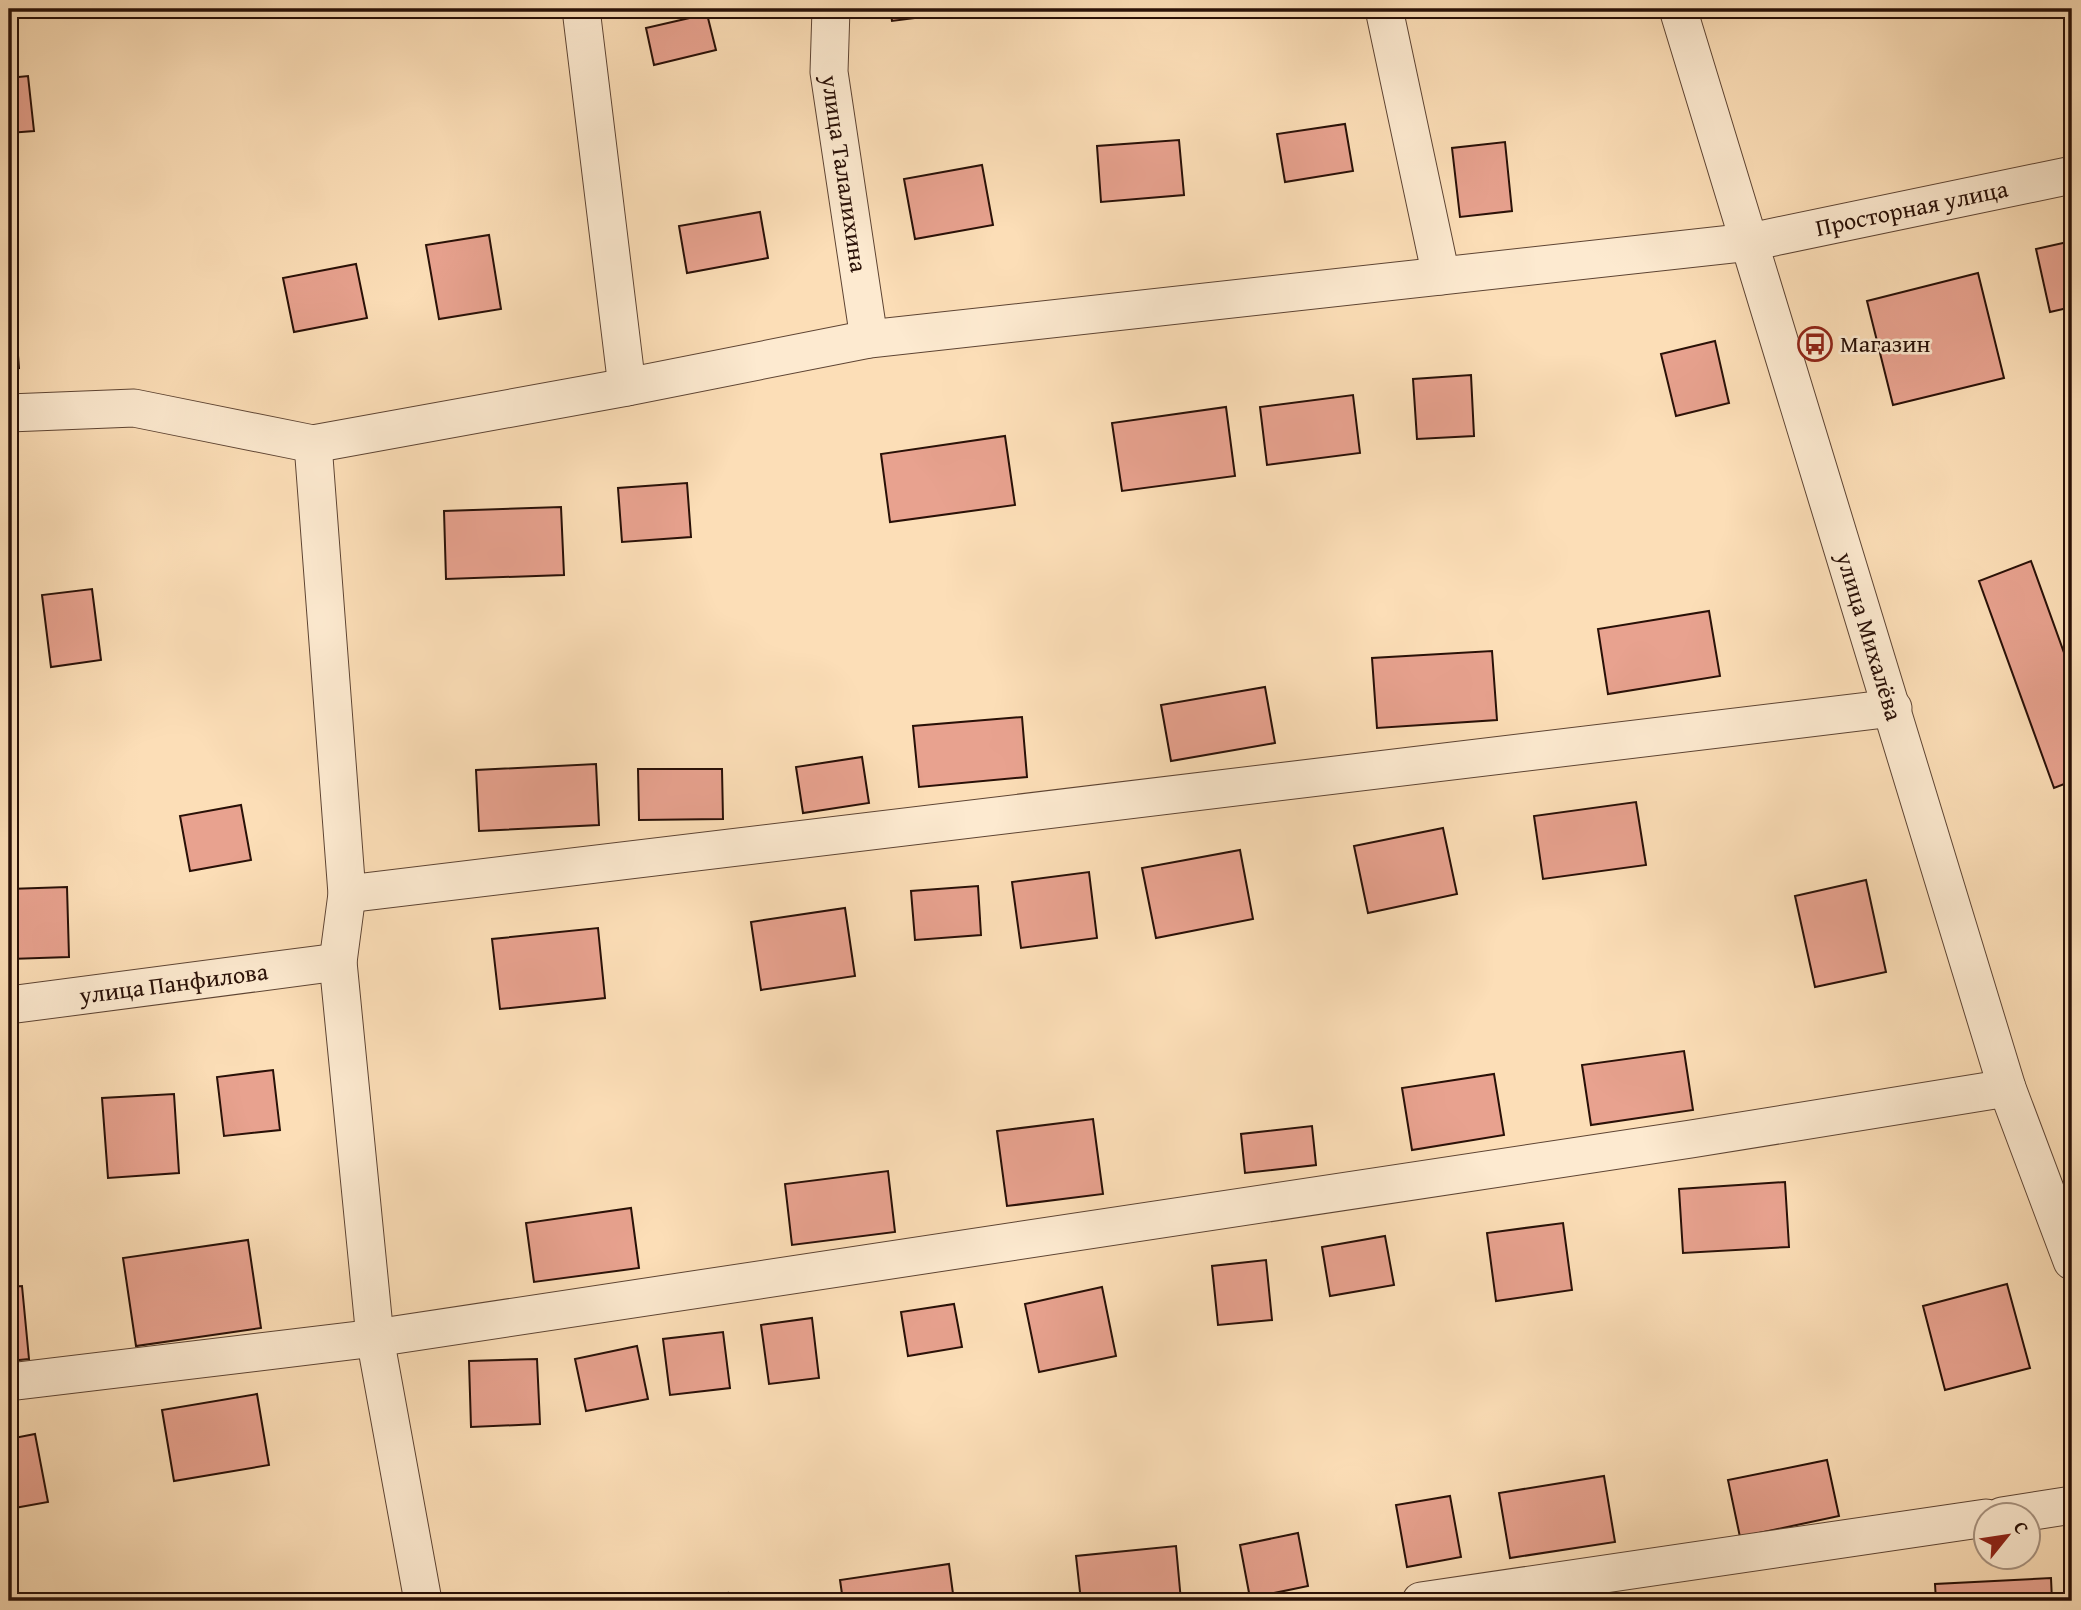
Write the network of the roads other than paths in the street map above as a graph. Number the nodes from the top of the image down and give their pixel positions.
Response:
1 (581, 9) edge
2 (831, 9) edge
3 (1384, 9) edge
4 (1678, 9) edge
5 (2072, 175) edge
6 (1750, 242) junction
7 (1441, 276) junction
8 (869, 339) junction
9 (627, 387) junction
10 (9, 413) edge
11 (313, 444) junction
12 (1893, 708) junction
13 (346, 894) junction
14 (338, 962) junction
15 (9, 1005) edge
16 (2007, 1088) junction
17 (2072, 1261) edge
18 (375, 1338) junction
19 (9, 1382) edge
20 (2072, 1505) edge
21 (2042, 1510) edge
22 (1972, 1520) edge
23 (423, 1601) edge
24 (1421, 1601) edge

1 - 9 street
2 - 8 street, улица Талалихина
3 - 7 street
4 - 6 street, улица Михалёва
5 - 6 street, Просторная улица
6 - 7 street, Просторная улица
6 - 12 street, улица Михалёва
7 - 8 street, Просторная улица
8 - 9 street, Просторная улица
9 - 11 street, Просторная улица
10 - 11 street
11 - 13 street
12 - 13 street
12 - 16 street, улица Михалёва
13 - 14 street
14 - 15 street, улица Панфилова
14 - 18 street
16 - 17 street, улица Михалёва
16 - 18 street
18 - 19 street
18 - 23 street
20 - 21 street
22 - 24 street

